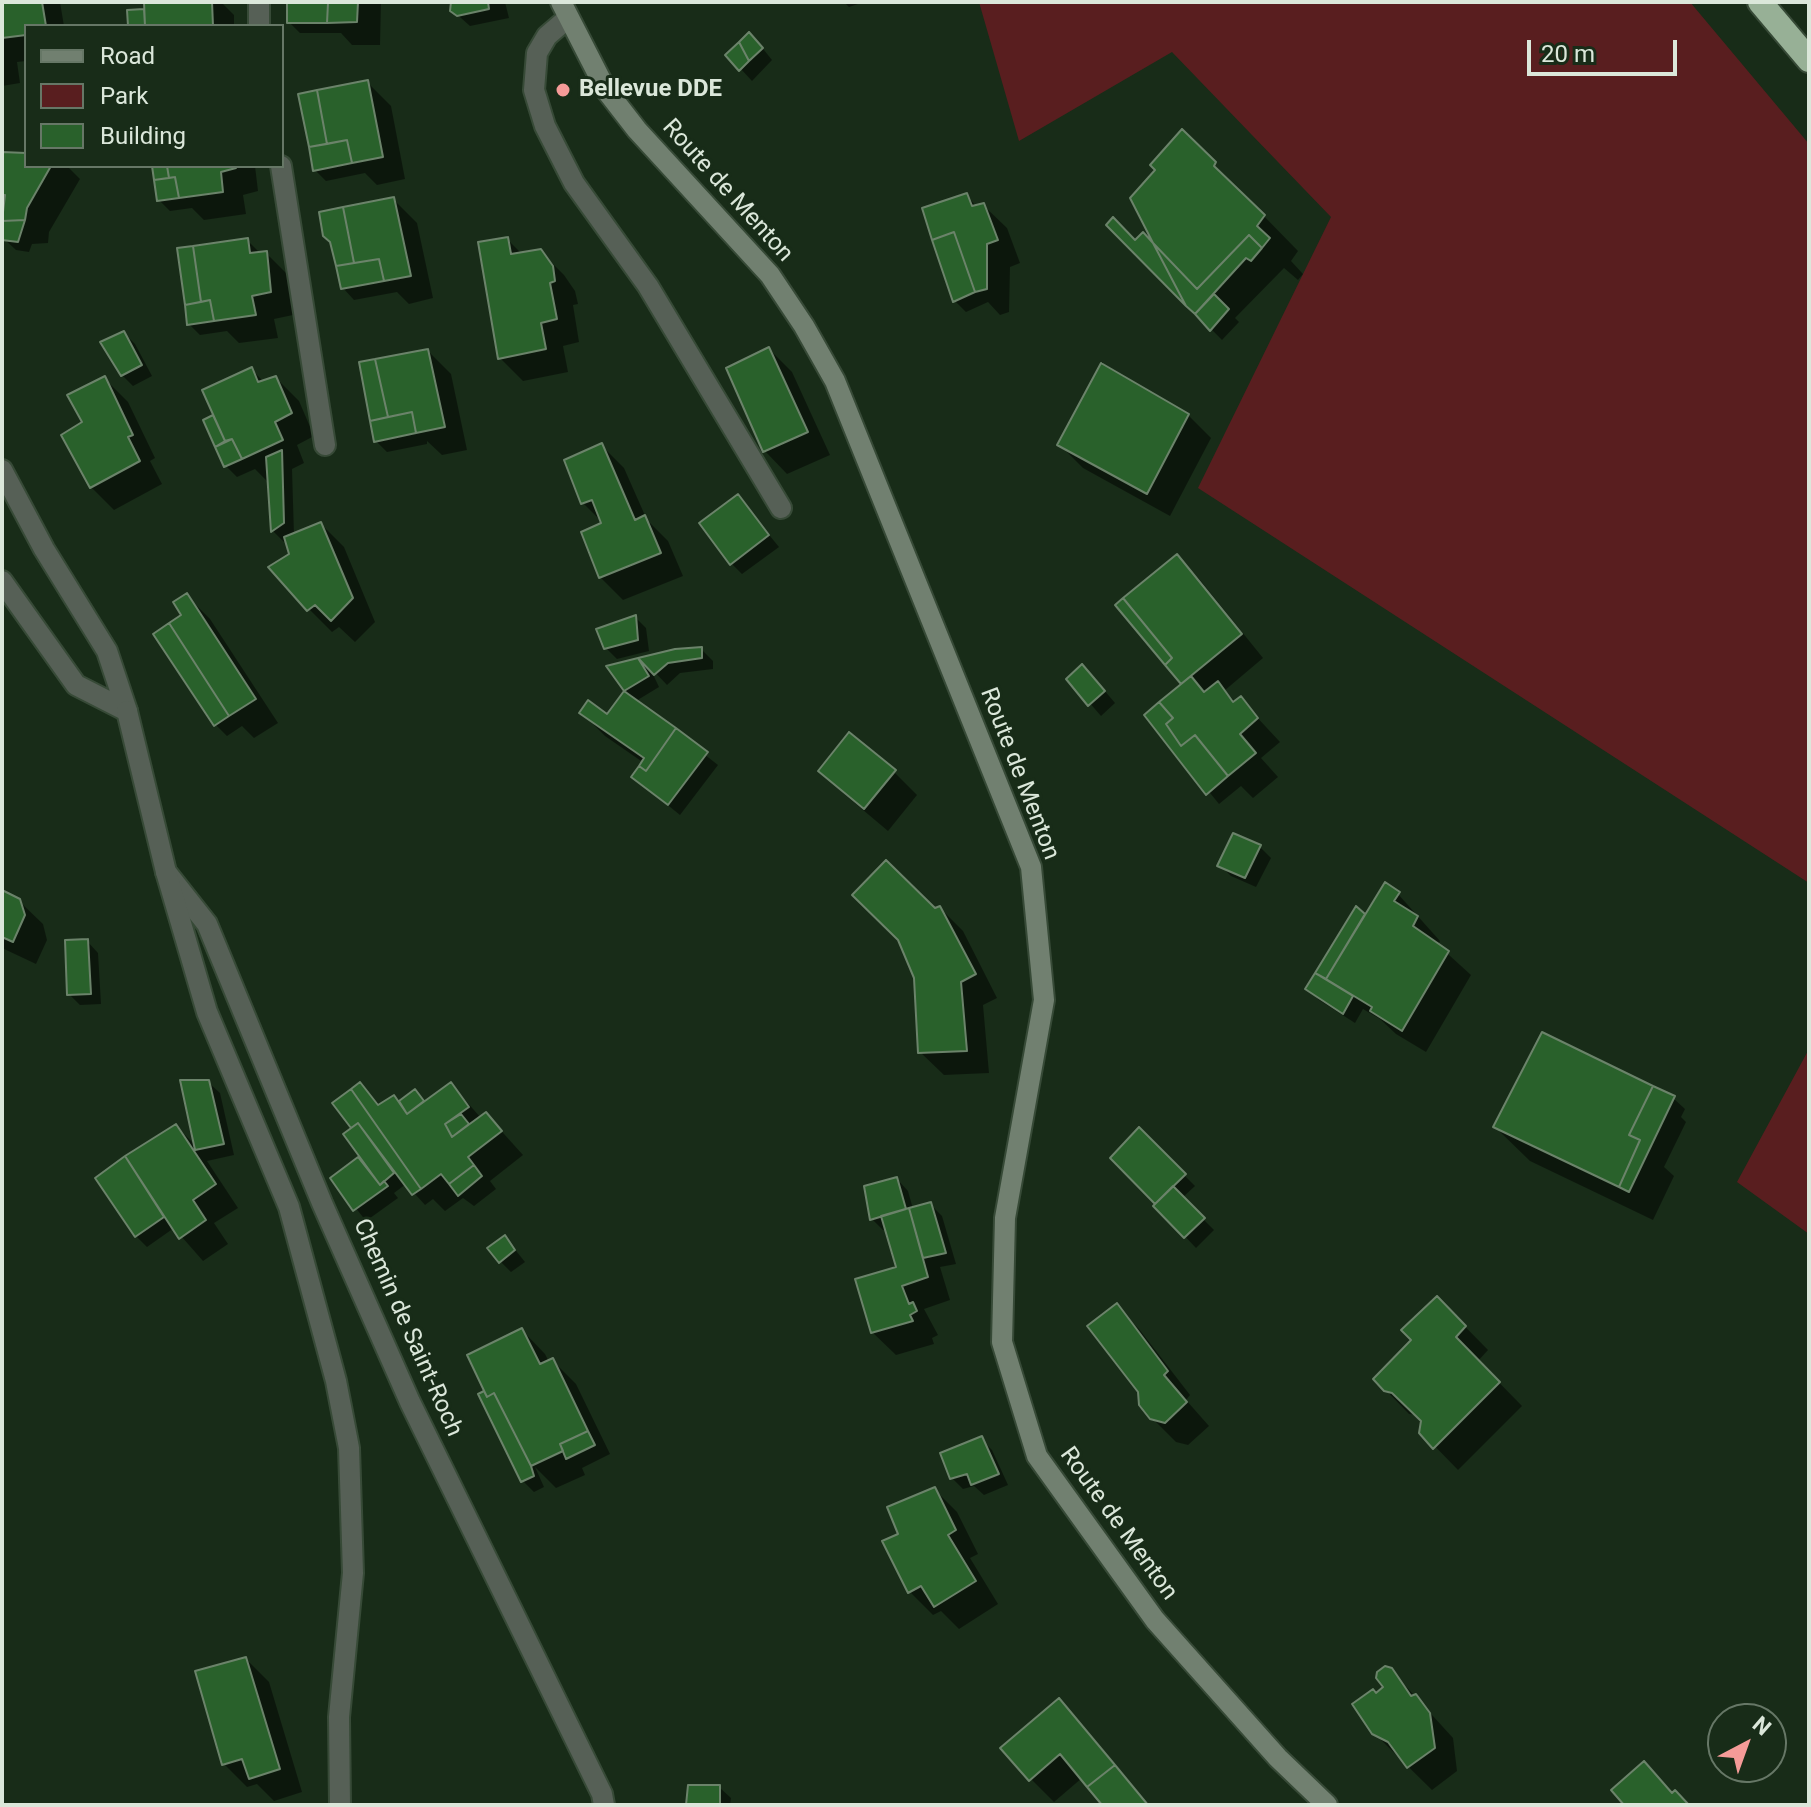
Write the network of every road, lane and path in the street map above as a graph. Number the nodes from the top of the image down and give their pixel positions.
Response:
1 (259, 2) edge
2 (1760, 2) edge
3 (564, 10) edge
4 (259, 24) edge
5 (1809, 60) edge
6 (281, 168) edge
7 (325, 445) dead end
8 (2, 470) edge
9 (781, 508) dead end
10 (2, 581) edge
11 (127, 711) junction
12 (166, 872) junction
13 (340, 1805) edge
14 (604, 1805) edge
15 (1327, 1805) edge

1 - 4 street
2 - 5 highway
3 - 9 street
3 - 15 main road, Route de Menton
6 - 7 street
8 - 11 street
10 - 11 street
11 - 12 street
12 - 13 street
12 - 14 street, Chemin de Saint-Roch

